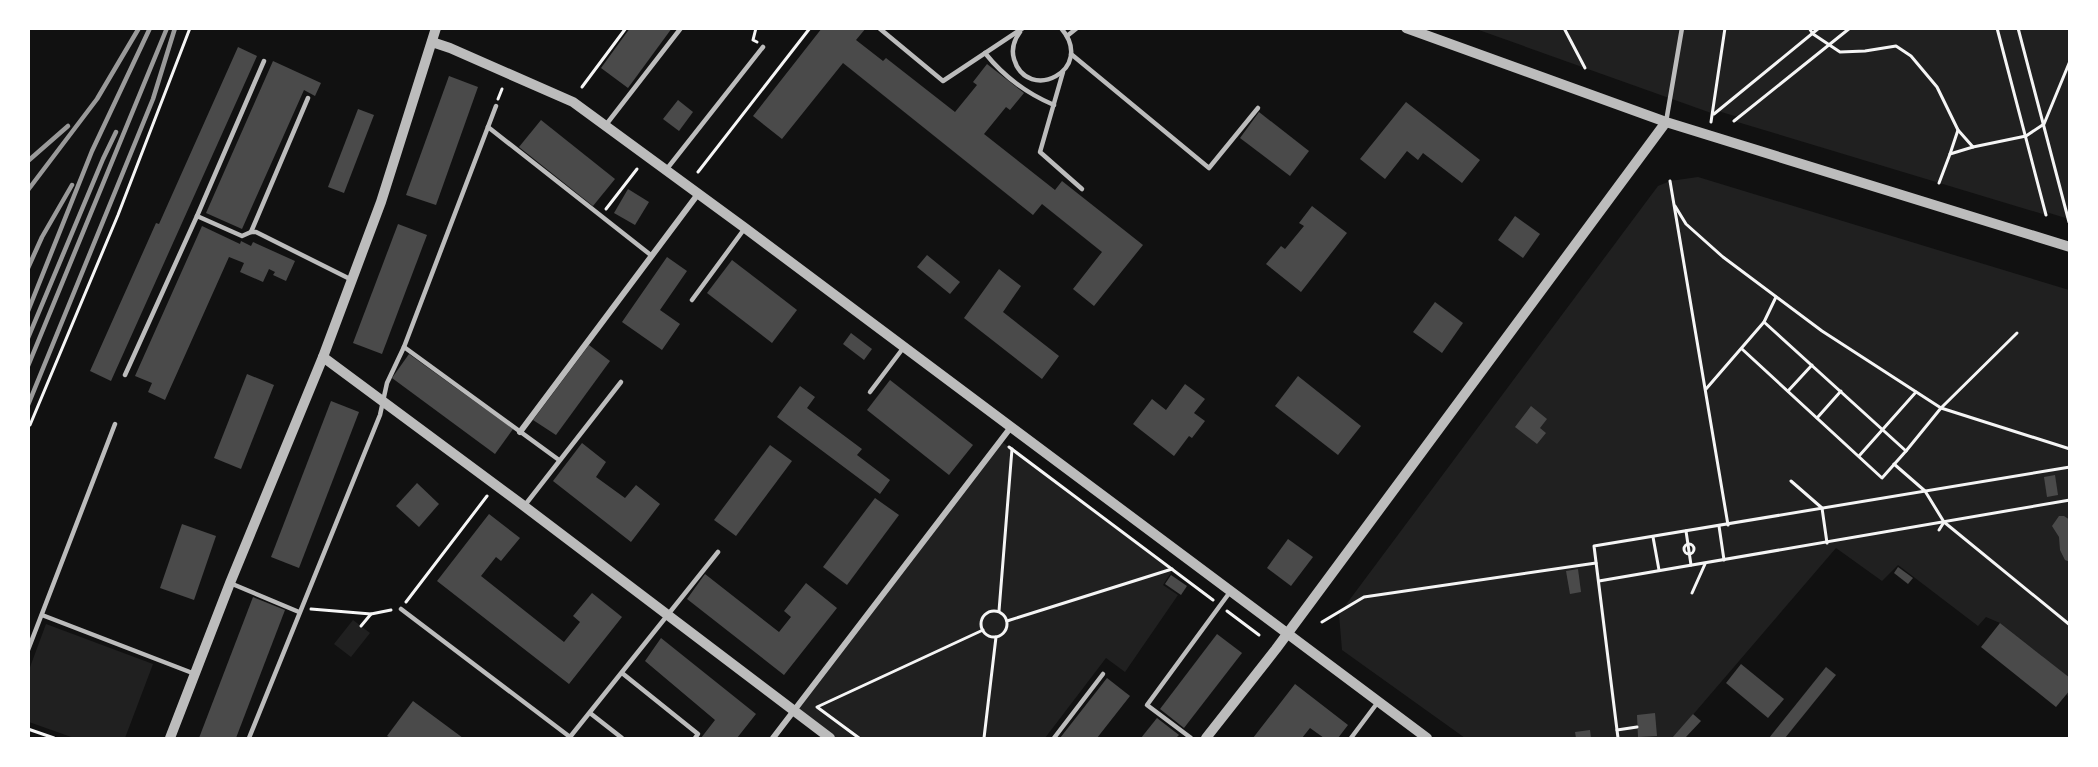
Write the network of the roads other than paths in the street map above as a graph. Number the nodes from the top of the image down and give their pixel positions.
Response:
1 (436, 28) edge
2 (681, 28) edge
3 (879, 28) edge
4 (1023, 28) edge
5 (1061, 28) edge
6 (1077, 28) edge
7 (1406, 28) edge
8 (1682, 28) edge
9 (1067, 36) junction
10 (432, 42) junction
11 (763, 47) dead end
12 (985, 53) junction
13 (1071, 54) junction
14 (264, 61) dead end
15 (1063, 72) junction
16 (308, 98) dead end
17 (1054, 105) junction
18 (496, 106) dead end
19 (1258, 108) dead end
20 (1665, 122) junction
21 (605, 126) junction
22 (488, 127) junction
23 (666, 170) junction
24 (1082, 189) dead end
25 (698, 194) junction
26 (197, 216) junction
27 (745, 228) junction
28 (251, 232) junction
29 (2070, 247) edge
30 (652, 256) junction
31 (352, 280) junction
32 (692, 300) dead end
33 (404, 347) junction
34 (904, 347) junction
35 (323, 357) junction
36 (125, 375) dead end
37 (621, 382) dead end
38 (870, 392) dead end
39 (384, 400) junction
40 (115, 423) dead end
41 (1011, 427) junction
42 (520, 432) junction
43 (559, 460) junction
44 (524, 506) junction
45 (717, 552) dead end
46 (230, 584) junction
47 (1230, 592) junction
48 (401, 609) road end
49 (300, 610) junction
50 (42, 615) junction
51 (669, 615) junction
52 (1286, 634) junction
53 (28, 650) edge
54 (622, 673) junction
55 (195, 674) junction
56 (1103, 674) dead end
57 (1378, 702) junction
58 (794, 710) junction
59 (590, 713) junction
60 (170, 738) edge
61 (249, 738) edge
62 (619, 738) edge
63 (695, 738) edge
64 (773, 738) edge
65 (830, 738) edge
66 (1054, 738) edge
67 (1191, 738) edge
68 (1206, 738) edge
69 (1351, 738) edge
70 (1427, 738) edge

1 - 10 street
2 - 21 lane
3 - 12 lane
4 - 12 lane
4 - 15 lane
5 - 9 lane
6 - 9 lane
7 - 20 street
8 - 20 lane
9 - 13 lane
10 - 21 street
10 - 31 street
11 - 23 lane
12 - 17 lane
13 - 15 lane
13 - 19 lane
14 - 26 lane
15 - 17 lane
16 - 28 lane
17 - 24 lane
18 - 22 lane
20 - 29 street
20 - 52 street
21 - 23 street
22 - 30 lane
22 - 33 lane
23 - 25 street
25 - 27 street
25 - 30 street
26 - 28 lane
26 - 36 lane
27 - 32 lane
27 - 34 street
28 - 31 lane
30 - 42 street
31 - 35 street
33 - 39 lane
33 - 42 lane
34 - 38 lane
34 - 41 street
35 - 39 street
35 - 46 street
37 - 43 lane
39 - 44 street
39 - 49 lane
40 - 50 lane
41 - 47 street
41 - 58 street
42 - 43 lane
43 - 44 lane
44 - 51 street
45 - 51 lane
46 - 49 lane
46 - 55 street
47 - 52 street
47 - 67 lane
48 - 59 lane
49 - 61 lane
50 - 53 lane
50 - 55 lane
51 - 54 lane
51 - 58 street
52 - 57 street
52 - 68 street
54 - 59 lane
54 - 63 lane
55 - 60 street
56 - 66 lane
57 - 69 lane
57 - 70 street
58 - 64 street
58 - 65 street
59 - 62 lane

